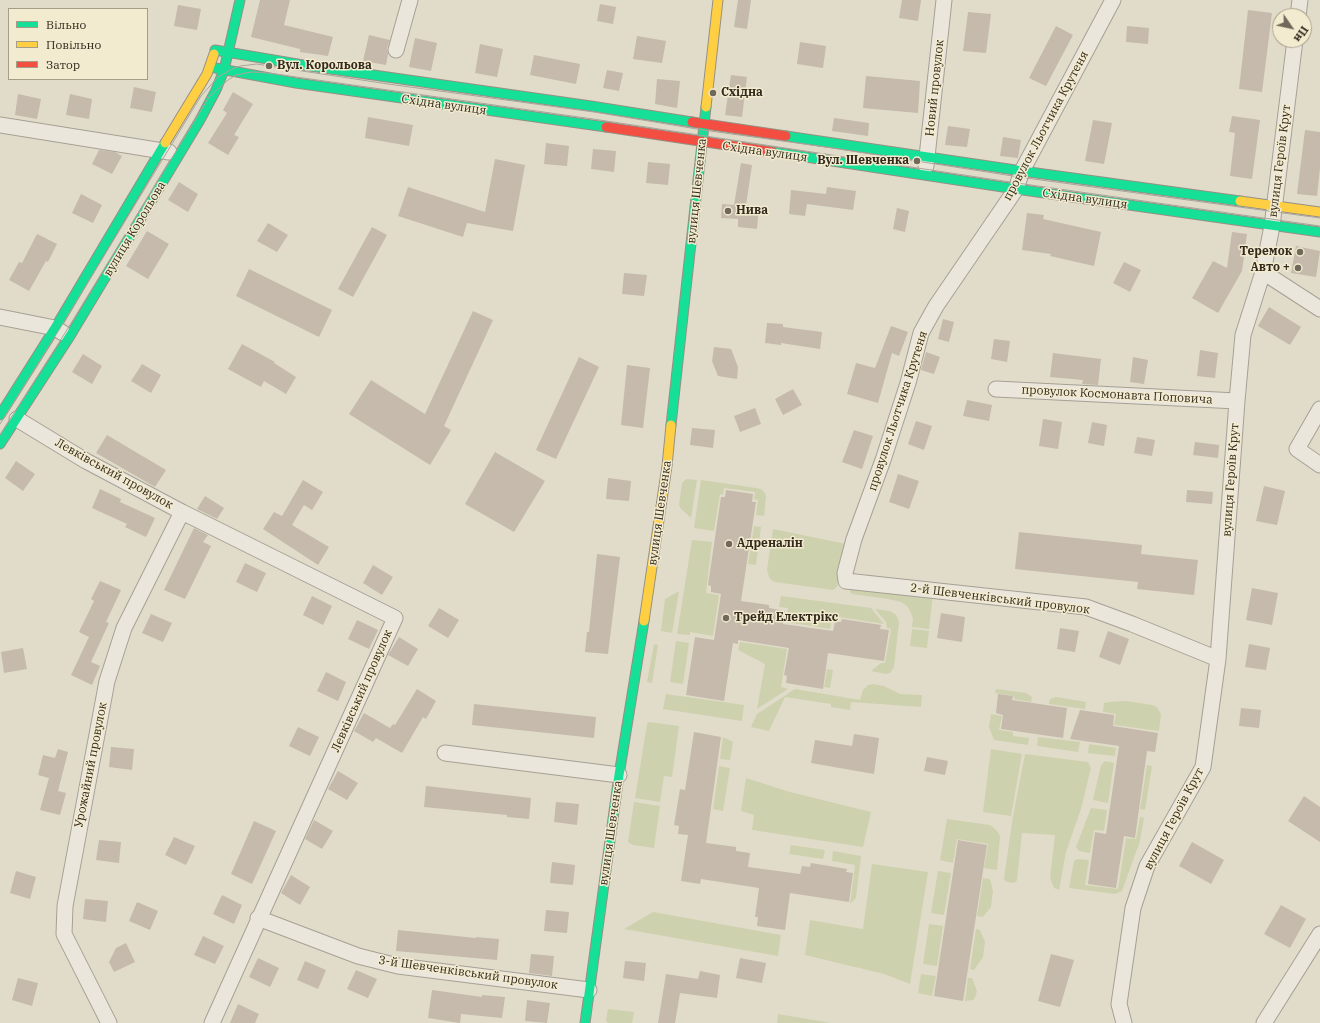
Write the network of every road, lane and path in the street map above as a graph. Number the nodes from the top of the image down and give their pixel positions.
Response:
1 (240, 0) edge
2 (410, 0) edge
3 (718, 0) edge
4 (944, 0) edge
5 (1113, 0) edge
6 (216, 46) joint
7 (1295, 48) edge
8 (396, 50) dead end
9 (228, 53) junction
10 (210, 67) junction
11 (224, 70) junction
12 (704, 124) junction
13 (0, 125) edge
14 (702, 142) junction
15 (161, 150) junction
16 (180, 154) junction
17 (928, 156) junction
18 (1022, 171) junction
19 (925, 176) junction
20 (1016, 190) junction
21 (1275, 206) junction
22 (1320, 212) edge
23 (1272, 226) junction
24 (1320, 232) edge
25 (1263, 272) junction
26 (1320, 309) edge
27 (0, 317) edge
28 (55, 328) junction
29 (70, 336) junction
30 (996, 389) dead end
31 (1237, 401) junction
32 (1320, 409) edge
33 (0, 414) edge
34 (17, 419) junction
35 (0, 444) edge
36 (1320, 465) edge
37 (182, 512) junction
38 (846, 581) joint
39 (1218, 659) junction
40 (445, 753) dead end
41 (619, 775) junction
42 (258, 918) junction
43 (1320, 934) edge
44 (589, 990) junction
45 (109, 1023) edge
46 (212, 1023) edge
47 (584, 1023) edge
48 (1124, 1023) edge
49 (1264, 1023) edge

1 - 9 street, вулиця Корольова
2 - 8 street
3 - 12 street, вулиця Шевченка
4 - 17 street, Новий провулок
5 - 18 street, провулок Льотчика Крутеня
6 - 9 street, Східна вулиця
6 - 10 street, вулиця Корольова
7 - 21 street, вулиця Героїв Крут
9 - 11 street, вулиця Корольова
9 - 12 street, Східна вулиця
10 - 11 street, Східна вулиця
10 - 15 street, вулиця Корольова
11 - 14 street, Східна вулиця
11 - 16 street, вулиця Корольова
12 - 14 street, вулиця Шевченка
12 - 17 street, Східна вулиця
13 - 15 street
14 - 19 street, Східна вулиця
14 - 41 street, вулиця Шевченка
15 - 16 street
15 - 28 street, вулиця Корольова
16 - 29 street, вулиця Корольова
17 - 18 street, Східна вулиця
17 - 19 street, Новий провулок
18 - 20 street, провулок Льотчика Крутеня
18 - 21 street, Східна вулиця
19 - 20 street, Східна вулиця
20 - 23 street, Східна вулиця
20 - 38 street, провулок Льотчика Крутеня
21 - 22 street, Східна вулиця
21 - 23 street, вулиця Героїв Крут
23 - 24 street, Східна вулиця
23 - 25 street, вулиця Героїв Крут
25 - 26 street
25 - 31 street, вулиця Героїв Крут
27 - 28 street
28 - 29 street
28 - 33 street, вулиця Корольова
29 - 34 street, вулиця Корольова
30 - 31 street, провулок Космонавта Поповича
31 - 39 street, вулиця Героїв Крут
32 - 36 street
34 - 35 street, вулиця Корольова
34 - 37 street, Левківський провулок
37 - 42 street, Левківський провулок
37 - 45 street, Урожайний провулок
38 - 39 street, 2-й Шевченківський провулок
39 - 48 street, вулиця Героїв Крут
40 - 41 street
41 - 44 street, вулиця Шевченка
42 - 44 street, 3-й Шевченківський провулок
42 - 46 street, Левківський провулок
43 - 49 street
44 - 47 street, вулиця Шевченка

